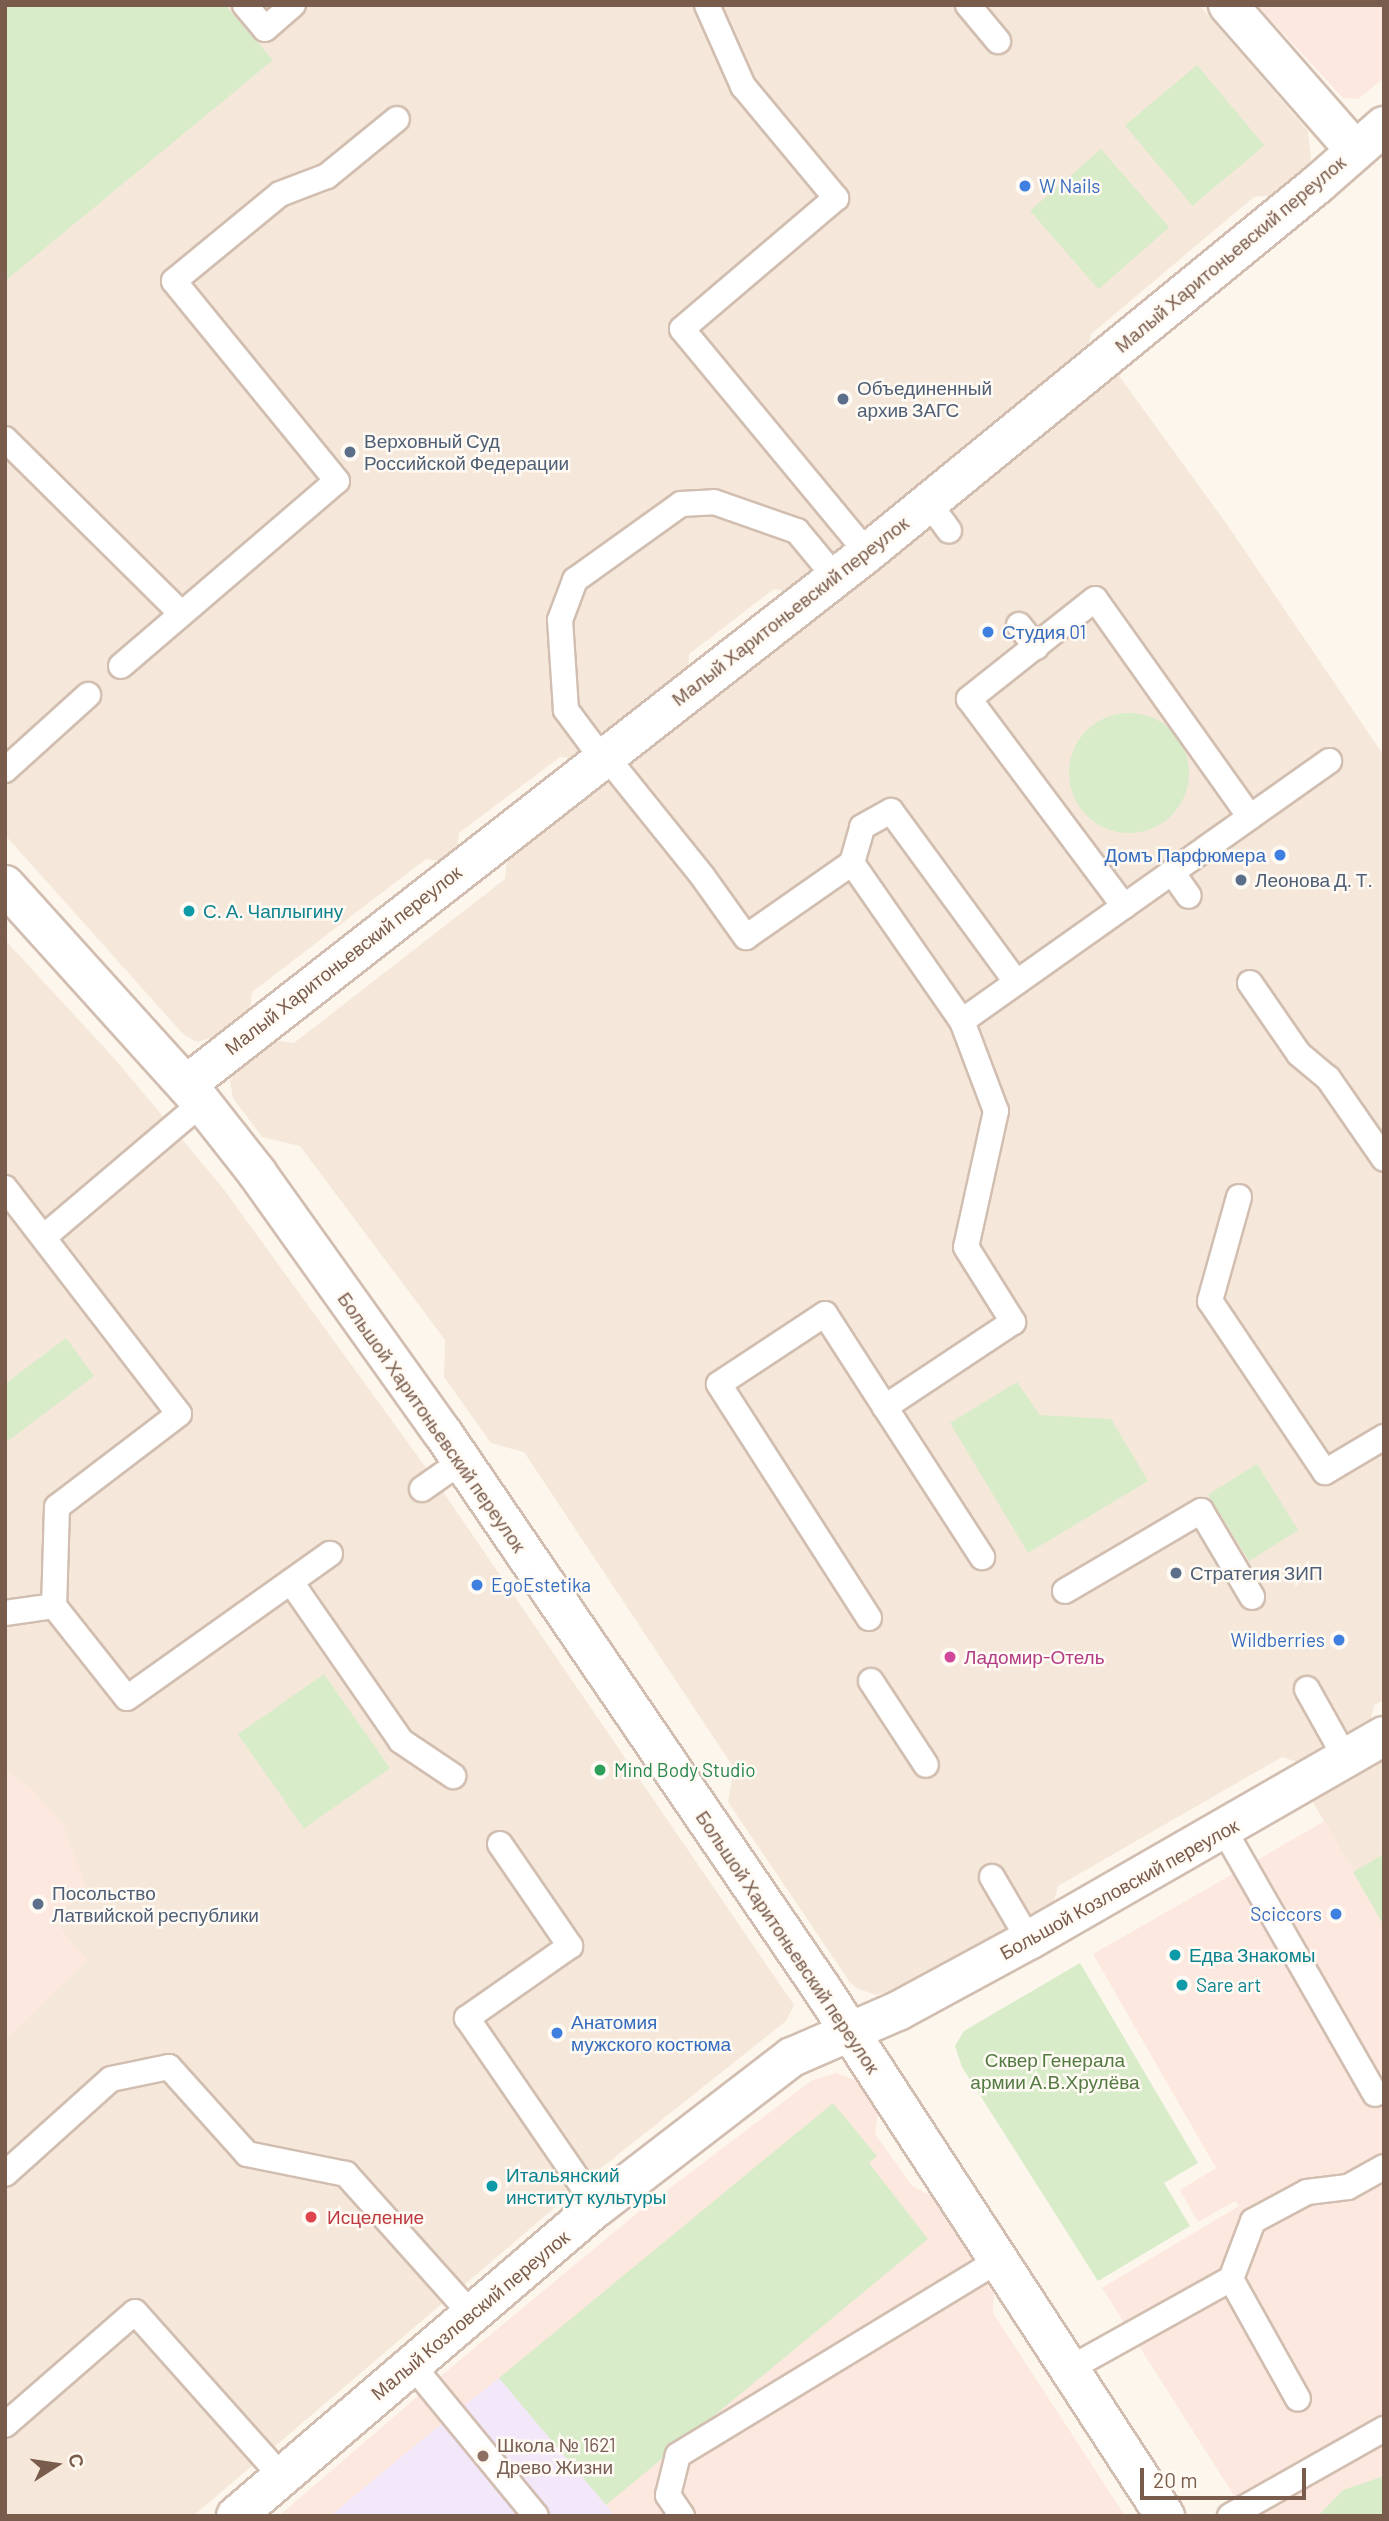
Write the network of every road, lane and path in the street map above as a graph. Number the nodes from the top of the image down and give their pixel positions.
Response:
1 (245, 5) edge
2 (293, 5) edge
3 (707, 5) edge
4 (968, 5) edge
5 (1228, 5) edge
6 (998, 41) dead end
7 (397, 119) dead end
8 (1370, 138) edge
9 (5, 439) edge
10 (867, 553) junction
11 (835, 577) junction
12 (181, 613) junction
13 (1018, 625) dead end
14 (1036, 647) junction
15 (121, 666) dead end
16 (88, 695) dead end
17 (603, 756) junction
18 (1329, 761) dead end
19 (5, 770) edge
20 (1250, 817) junction
21 (852, 863) junction
22 (1172, 872) junction
23 (5, 885) edge
24 (1189, 896) dead end
25 (1124, 906) junction
26 (1016, 982) junction
27 (1250, 983) dead end
28 (962, 1021) junction
29 (194, 1094) junction
30 (1384, 1159) edge
31 (1239, 1197) dead end
32 (10, 1202) edge
33 (45, 1236) junction
34 (885, 1407) junction
35 (1384, 1437) edge
36 (462, 1461) junction
37 (422, 1489) dead end
38 (330, 1554) dead end
39 (982, 1557) dead end
40 (291, 1582) junction
41 (1065, 1591) dead end
42 (1252, 1597) dead end
43 (54, 1606) junction
44 (5, 1613) edge
45 (869, 1618) dead end
46 (871, 1681) dead end
47 (1307, 1689) dead end
48 (1382, 1741) edge
49 (1345, 1757) junction
50 (926, 1765) dead end
51 (453, 1776) dead end
52 (1224, 1830) junction
53 (500, 1844) dead end
54 (992, 1877) dead end
55 (1029, 1940) junction
56 (849, 2031) junction
57 (1375, 2094) dead end
58 (1384, 2167) edge
59 (5, 2174) edge
60 (597, 2207) junction
61 (999, 2260) junction
62 (1231, 2279) junction
63 (471, 2314) junction
64 (412, 2364) junction
65 (1069, 2369) junction
66 (1298, 2399) dead end
67 (5, 2425) edge
68 (1384, 2429) edge
69 (282, 2477) junction
70 (236, 2516) edge
71 (536, 2516) edge
72 (682, 2516) edge
73 (1165, 2516) edge
74 (1230, 2516) edge

1 - 2 lane
3 - 10 lane
4 - 6 lane
5 - 8 street
7 - 12 lane
8 - 10 street, Малый Харитоньевский переулок
9 - 12 lane
10 - 11 street, Малый Харитоньевский переулок
11 - 17 street, Малый Харитоньевский переулок
11 - 17 lane
12 - 15 lane
13 - 14 lane
14 - 20 lane
14 - 25 lane
16 - 19 lane
17 - 21 lane
17 - 29 street, Малый Харитоньевский переулок
18 - 20 lane
20 - 22 lane
21 - 26 lane
21 - 28 lane
22 - 24 lane
22 - 25 lane
23 - 29 street, Большой Харитоньевский переулок
25 - 26 lane
26 - 28 lane
27 - 30 lane
28 - 34 lane
29 - 33 lane
29 - 36 street, Большой Харитоньевский переулок
31 - 35 lane
32 - 33 lane
33 - 43 lane
34 - 39 lane
34 - 45 lane
36 - 37 lane
36 - 56 street, Большой Харитоньевский переулок
38 - 40 lane
40 - 43 lane
40 - 51 lane
41 - 42 lane
43 - 44 lane
46 - 50 lane
47 - 49 lane
48 - 49 street, Большой Козловский переулок
49 - 52 street, Большой Козловский переулок
52 - 55 street, Большой Козловский переулок
52 - 57 lane
53 - 60 lane
54 - 55 lane
55 - 56 street, Большой Козловский переулок
56 - 60 street, Малый Козловский переулок
56 - 61 street, Большой Харитоньевский переулок
58 - 62 lane
59 - 63 lane
60 - 63 street, Малый Козловский переулок
61 - 65 street, Большой Харитоньевский переулок
61 - 72 lane
62 - 65 lane
62 - 66 lane
63 - 64 street, Малый Козловский переулок
64 - 69 street, Малый Козловский переулок
64 - 71 lane
65 - 73 street, Большой Харитоньевский переулок
67 - 69 lane
68 - 74 lane
69 - 70 street, Малый Козловский переулок

